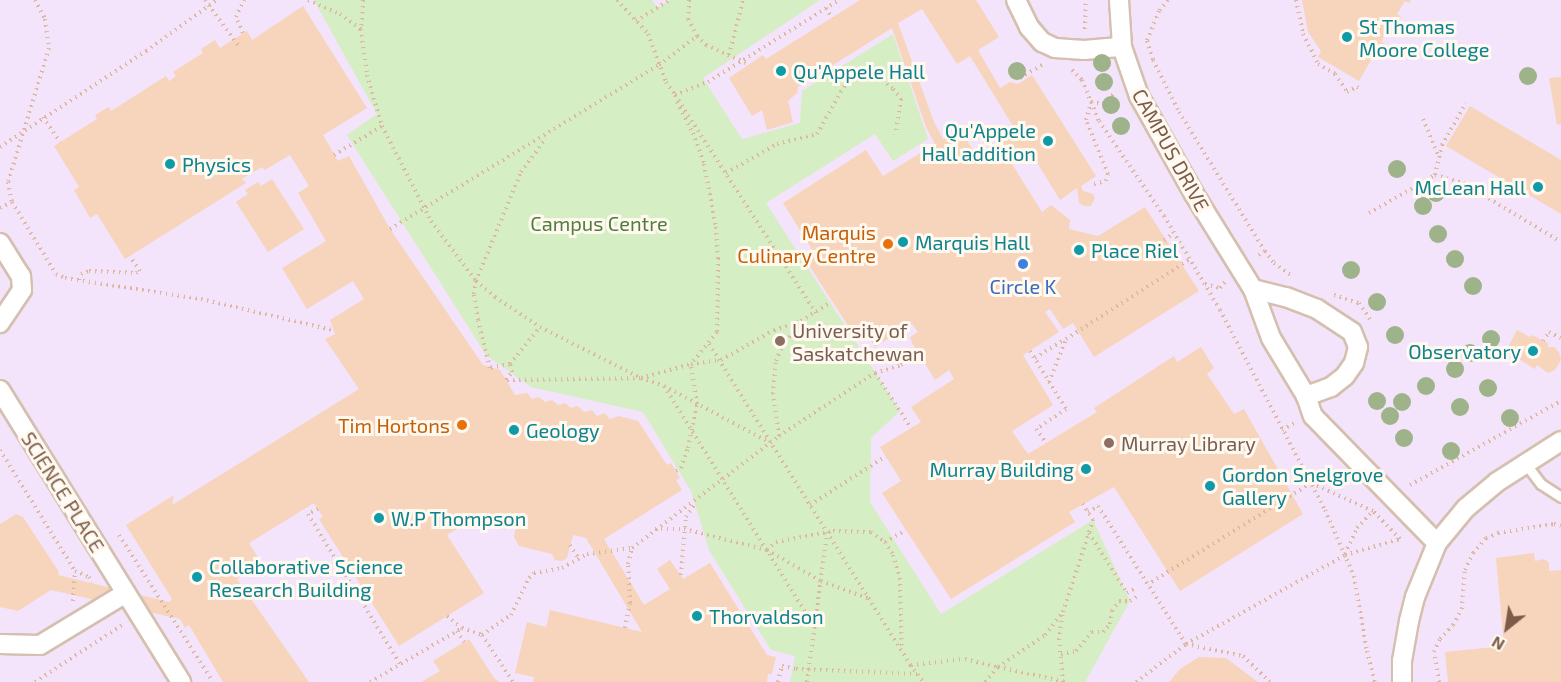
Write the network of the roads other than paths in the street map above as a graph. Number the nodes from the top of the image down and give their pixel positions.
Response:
1 (1016, 0) edge
2 (1119, 0) edge
3 (1122, 47) junction
4 (0, 243) edge
5 (1253, 289) junction
6 (0, 322) edge
7 (0, 390) edge
8 (1306, 396) junction
9 (1561, 441) edge
10 (1525, 463) junction
11 (1561, 497) edge
12 (1437, 543) junction
13 (126, 593) junction
14 (0, 644) edge
15 (180, 682) edge
16 (1402, 682) edge

1 - 3 street
2 - 3 street, CAMPUS DRIVE
3 - 5 street, CAMPUS DRIVE
4 - 6 street
5 - 8 street, CAMPUS DRIVE
5 - 8 street
7 - 13 street, SCIENCE PLACE
8 - 12 street, CAMPUS DRIVE
9 - 10 street
10 - 11 lane
10 - 12 street
12 - 16 street
13 - 14 street
13 - 15 street, SCIENCE PLACE

